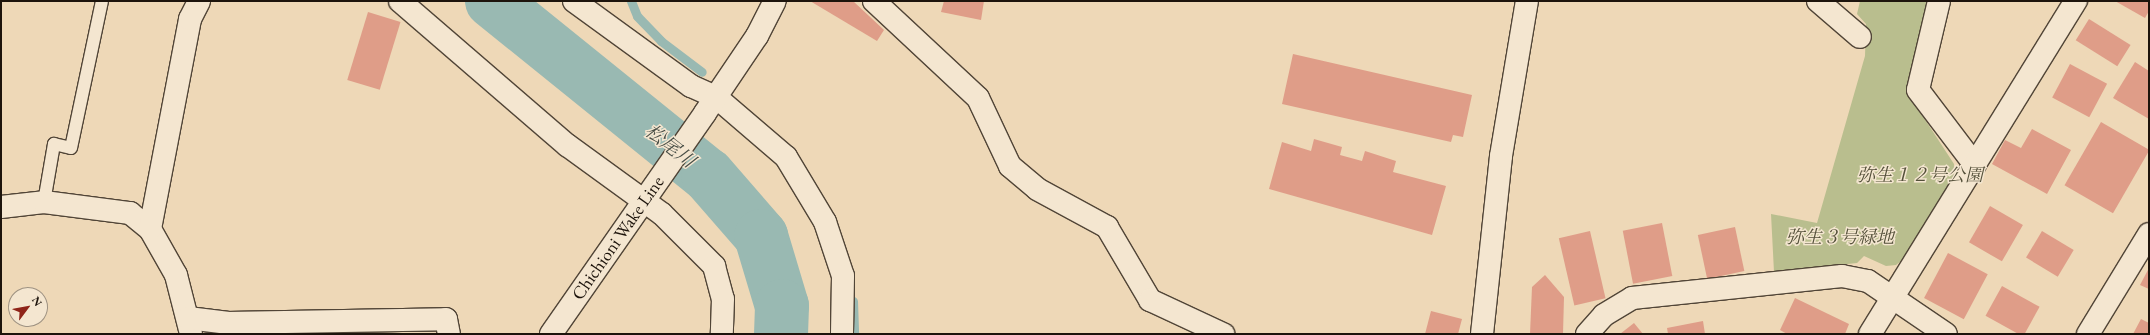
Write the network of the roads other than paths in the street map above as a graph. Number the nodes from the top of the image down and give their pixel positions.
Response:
1 (102, 1) edge
2 (199, 1) edge
3 (400, 1) edge
4 (574, 1) edge
5 (775, 1) edge
6 (874, 1) edge
7 (1528, 1) edge
8 (1818, 1) edge
9 (1939, 1) edge
10 (2076, 1) edge
11 (1860, 37) dead end
12 (711, 105) junction
13 (1975, 165) junction
14 (647, 196) junction
15 (44, 202) junction
16 (1, 207) edge
17 (150, 229) junction
18 (2149, 234) edge
19 (1892, 298) junction
20 (189, 326) edge
21 (449, 334) edge
22 (552, 334) edge
23 (722, 334) edge
24 (842, 334) edge
25 (1223, 334) edge
26 (1482, 334) edge
27 (1587, 334) edge
28 (1870, 334) edge
29 (1946, 334) edge
30 (2088, 334) edge

1 - 15 lane
2 - 17 street
3 - 14 street
4 - 12 street
5 - 12 street, Chichioni Wake Line
6 - 25 street
7 - 26 street
8 - 11 street
9 - 13 street
10 - 13 street
12 - 14 street, Chichioni Wake Line
12 - 24 street
13 - 19 street
14 - 22 street, Chichioni Wake Line
14 - 23 street
15 - 16 street
15 - 17 street
17 - 20 street
18 - 30 street
19 - 27 street
19 - 28 street
19 - 29 street
20 - 21 street

